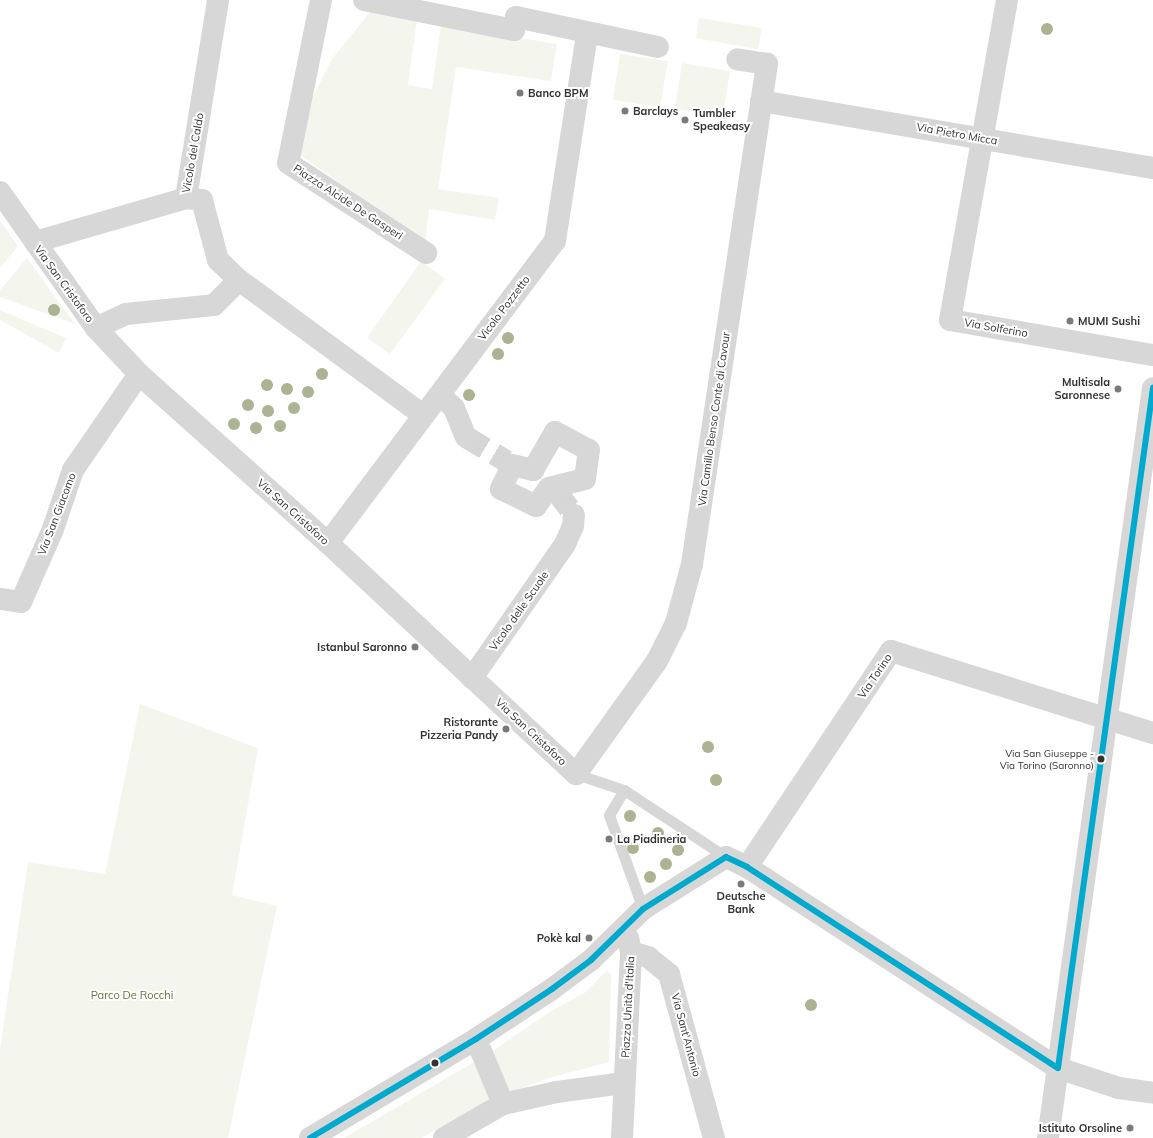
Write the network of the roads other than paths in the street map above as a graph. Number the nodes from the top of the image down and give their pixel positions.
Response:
1 (218, 0) edge
2 (321, 0) edge
3 (364, 0) edge
4 (1007, 0) edge
5 (587, 34) junction
6 (658, 46) dead end
7 (737, 59) dead end
8 (761, 101) junction
9 (982, 138) junction
10 (1153, 168) edge
11 (1, 196) edge
12 (186, 198) junction
13 (35, 242) junction
14 (426, 254) dead end
15 (239, 280) junction
16 (96, 328) junction
17 (1153, 356) edge
18 (139, 374) junction
19 (1153, 388) edge
20 (440, 395) junction
21 (423, 415) junction
22 (466, 437) tunnel mouth
23 (1147, 487) edge
24 (552, 490) joint
25 (574, 515) dead end
26 (328, 543) junction
27 (0, 599) edge
28 (472, 678) junction
29 (1105, 718) junction
30 (1153, 732) edge
31 (576, 774) junction
32 (624, 790) junction
33 (726, 857) junction
34 (747, 867) junction
35 (643, 909) junction
36 (625, 928) junction
37 (631, 952) junction
38 (476, 1039) junction
39 (1058, 1068) junction
40 (624, 1083) junction
41 (1153, 1093) edge
42 (503, 1104) junction
43 (310, 1138) edge
44 (444, 1138) edge
45 (622, 1138) edge
46 (714, 1138) edge
47 (1048, 1138) edge

1 - 12 street, Vicolo del Caldo
2 - 14 street, Piazza Alcide De Gasperi
3 - 5 street
4 - 9 street
5 - 6 street
5 - 20 street, Vicolo Pozzetto
7 - 8 street, Via Camillo Benso Conte di Cavour
8 - 9 street, Via Pietro Micca
8 - 31 street, Via Camillo Benso Conte di Cavour
9 - 10 street, Via Pietro Micca
9 - 17 street, Via Solferino
11 - 13 street, Via San Cristoforo
12 - 13 street, Vicolo del Caldo
12 - 15 street
13 - 16 street, Via San Cristoforo
15 - 16 street
15 - 21 street
16 - 18 street, Via San Cristoforo
18 - 26 street, Via San Cristoforo
18 - 27 street, Via San Giacomo
19 - 23 street
20 - 21 street, Vicolo Pozzetto
20 - 22 street
21 - 26 street, Vicolo Pozzetto
23 - 29 street
24 - 24 street
25 - 28 street, Vicolo delle Scuole
26 - 28 street, Via San Cristoforo
28 - 31 street, Via San Cristoforo
29 - 30 street
29 - 34 street, Via Torino
29 - 39 street
31 - 32 lane, Via San Cristoforo
32 - 33 lane, Via San Cristoforo
32 - 35 lane
33 - 34 street
33 - 35 street
34 - 39 street
35 - 36 street
36 - 37 street, Piazza Unità d'Italia
36 - 38 street
37 - 40 street, Piazza Unità d'Italia
37 - 46 street, Via Sant'Antonio
38 - 42 street
38 - 43 street
39 - 41 street
39 - 47 street
40 - 42 street
40 - 45 street, Piazza Unità d'Italia
42 - 44 street

